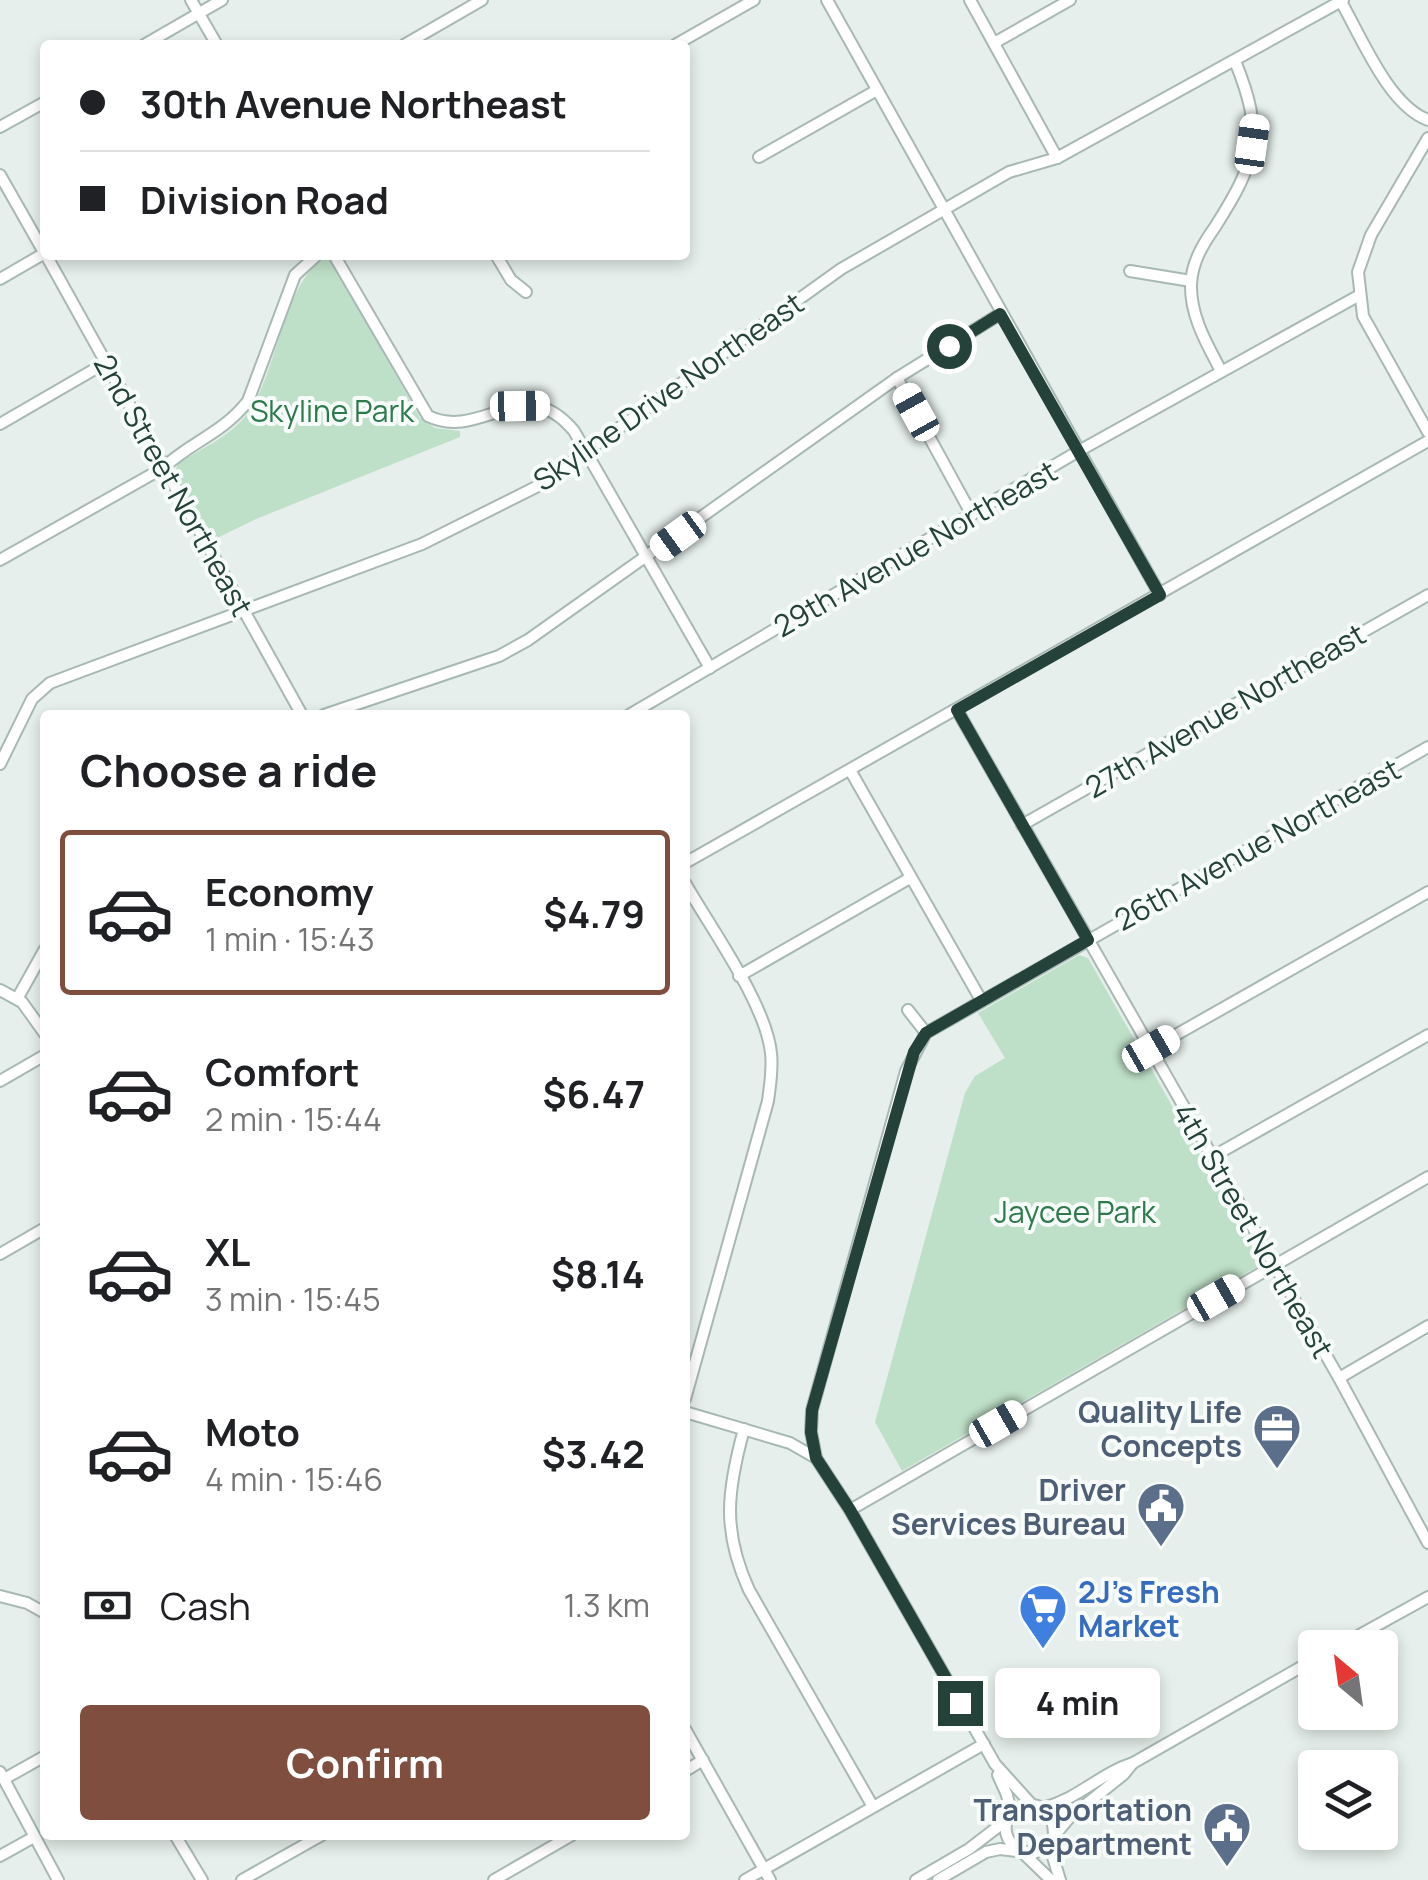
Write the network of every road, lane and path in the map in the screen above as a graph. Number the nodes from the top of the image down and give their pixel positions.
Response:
1 (191, 0) edge
2 (222, 0) edge
3 (482, 0) edge
4 (754, 0) edge
5 (828, 0) edge
6 (970, 0) edge
7 (1070, 0) edge
8 (1342, 0) edge
9 (198, 14) junction
10 (153, 40) edge
11 (213, 40) edge
12 (422, 40) edge
13 (684, 40) edge
14 (994, 43) junction
15 (1235, 61) junction
16 (877, 90) junction
17 (40, 105) edge
18 (1428, 120) edge
19 (0, 128) edge
20 (1428, 138) edge
21 (759, 157) dead end
22 (1057, 158) junction
23 (0, 175) edge
24 (941, 208) junction
25 (40, 245) edge
26 (40, 257) edge
27 (48, 260) edge
28 (312, 260) edge
29 (337, 260) edge
30 (499, 260) edge
31 (1130, 270) dead end
32 (0, 280) edge
33 (1191, 282) junction
34 (526, 292) dead end
35 (1358, 296) junction
36 (1000, 314) junction
37 (107, 362) junction
38 (1221, 371) junction
39 (897, 378) junction
40 (0, 424) edge
41 (1428, 432) edge
42 (1428, 441) edge
43 (585, 451) junction
44 (1077, 452) junction
45 (163, 468) junction
46 (972, 515) junction
47 (647, 559) junction
48 (0, 560) edge
49 (1160, 595) junction
50 (1428, 595) edge
51 (242, 609) junction
52 (710, 668) junction
53 (299, 710) edge
54 (339, 710) edge
55 (639, 710) edge
56 (957, 710) junction
57 (1428, 747) edge
58 (0, 764) edge
59 (850, 770) junction
60 (1022, 824) junction
61 (690, 860) edge
62 (910, 878) junction
63 (690, 892) edge
64 (1428, 892) edge
65 (1088, 940) junction
66 (40, 958) edge
67 (739, 976) junction
68 (0, 990) edge
69 (17, 999) junction
70 (982, 1000) junction
71 (908, 1010) dead end
72 (40, 1028) edge
73 (926, 1033) junction
74 (1428, 1035) edge
75 (1151, 1049) junction
76 (40, 1058) edge
77 (0, 1081) edge
78 (1212, 1157) junction
79 (1428, 1177) edge
80 (40, 1231) edge
81 (0, 1254) edge
82 (1274, 1265) junction
83 (1428, 1326) edge
84 (1338, 1378) junction
85 (690, 1381) edge
86 (690, 1413) edge
87 (744, 1429) junction
88 (816, 1458) junction
89 (850, 1510) junction
90 (1428, 1543) edge
91 (0, 1596) edge
92 (1428, 1597) edge
93 (40, 1610) edge
94 (1368, 1630) edge
95 (1298, 1669) edge
96 (690, 1738) edge
97 (984, 1744) junction
98 (40, 1758) edge
99 (703, 1760) junction
100 (995, 1764) junction
101 (1133, 1764) junction
102 (690, 1767) edge
103 (2, 1776) edge
104 (872, 1805) junction
105 (1037, 1806) junction
106 (1009, 1816) junction
107 (34, 1837) junction
108 (1051, 1839) junction
109 (179, 1840) edge
110 (313, 1840) edge
111 (563, 1840) edge
112 (1019, 1851) junction
113 (0, 1856) edge
114 (767, 1875) edge
115 (58, 1880) edge
116 (202, 1880) edge
117 (242, 1880) edge
118 (494, 1880) edge
119 (745, 1880) edge
120 (916, 1880) edge
121 (938, 1880) edge
122 (1051, 1880) edge
123 (1060, 1880) edge

1 - 9 street
2 - 9 street
3 - 12 street
4 - 13 street
5 - 16 street
6 - 14 street
7 - 14 street
8 - 15 street, Skyline Drive Northeast
8 - 18 street
9 - 10 street
9 - 11 street
14 - 22 street
15 - 22 street, Skyline Drive Northeast
15 - 33 street
16 - 21 street
16 - 24 street
17 - 19 street
20 - 35 street
22 - 24 street, Skyline Drive Northeast
23 - 25 street, 2nd Street Northeast
24 - 36 street
24 - 43 street, Skyline Drive Northeast
26 - 32 street
27 - 37 street, 2nd Street Northeast
28 - 45 street
29 - 43 street
30 - 34 street
31 - 33 street
33 - 38 street
35 - 38 street, 29th Avenue Northeast
35 - 41 street
36 - 39 street
36 - 44 street
37 - 40 street
37 - 45 street, 2nd Street Northeast
38 - 44 street, 29th Avenue Northeast
39 - 46 street
39 - 47 street
42 - 49 street
43 - 47 street
43 - 51 street, Skyline Drive Northeast
44 - 46 street, 29th Avenue Northeast
44 - 49 street
45 - 48 street
45 - 51 street, 2nd Street Northeast
46 - 52 street, 29th Avenue Northeast
47 - 52 street
47 - 54 street
49 - 56 street
50 - 60 street, 27th Avenue Northeast
51 - 53 street, 2nd Street Northeast
51 - 58 street, Skyline Drive Northeast
52 - 55 street, 29th Avenue Northeast
56 - 59 street
56 - 60 street, 4th Street Northeast
57 - 65 street, 26th Avenue Northeast
59 - 61 street
59 - 62 street
60 - 65 street, 4th Street Northeast
62 - 67 street
62 - 70 street
63 - 67 street
64 - 75 street
65 - 70 street, 26th Avenue Northeast
65 - 75 street, 4th Street Northeast
66 - 69 street
67 - 85 street
68 - 69 street
69 - 72 street
70 - 73 street, 26th Avenue Northeast
71 - 73 street
73 - 88 street
74 - 78 street
75 - 78 street, 4th Street Northeast
76 - 77 street
78 - 82 street, 4th Street Northeast
79 - 82 street
80 - 81 street
82 - 84 street, 4th Street Northeast
82 - 89 street
83 - 84 street
84 - 90 street, 4th Street Northeast
86 - 87 street
87 - 88 street
87 - 104 street
88 - 89 street
89 - 97 street
91 - 93 street
92 - 94 street
95 - 101 street
96 - 99 street
97 - 100 street
97 - 104 street
98 - 103 street
99 - 102 street
99 - 114 street
100 - 105 street
100 - 106 street
101 - 105 street
101 - 108 street
103 - 107 street
104 - 114 street
105 - 106 street
105 - 108 street
106 - 112 street
106 - 120 street
107 - 113 street
107 - 115 street
108 - 112 street
108 - 123 street
109 - 116 street
110 - 117 street
111 - 118 street
112 - 121 street
112 - 122 street
114 - 119 street

